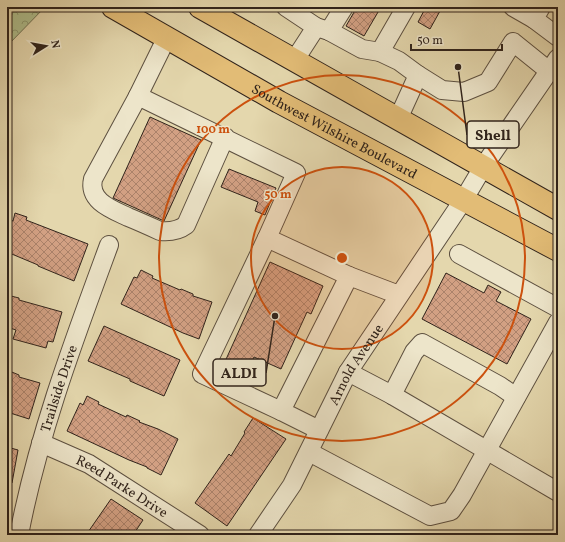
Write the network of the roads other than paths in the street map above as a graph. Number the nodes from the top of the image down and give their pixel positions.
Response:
1 (113, 7) edge
2 (200, 7) edge
3 (344, 7) edge
4 (406, 7) edge
5 (513, 7) edge
6 (296, 10) edge
7 (538, 13) edge
8 (323, 29) junction
9 (167, 37) junction
10 (558, 37) edge
11 (380, 52) junction
12 (294, 61) junction
13 (553, 65) edge
14 (418, 75) junction
15 (138, 96) junction
16 (398, 119) junction
17 (225, 137) junction
18 (484, 167) junction
19 (464, 199) junction
20 (558, 209) edge
21 (266, 238) junction
22 (109, 245) dead end
23 (558, 250) edge
24 (459, 254) dead end
25 (350, 276) junction
26 (399, 295) junction
27 (558, 308) edge
28 (558, 322) edge
29 (348, 372) junction
30 (392, 395) junction
31 (516, 397) junction
32 (281, 411) junction
33 (319, 430) junction
34 (42, 443) junction
35 (486, 450) junction
36 (309, 452) junction
37 (558, 492) edge
38 (19, 535) edge
39 (200, 535) edge
40 (258, 535) edge

1 - 9 main road, Southwest Wilshire Boulevard
2 - 12 main road
3 - 8 street
4 - 11 street
5 - 7 street
6 - 8 street
7 - 10 street
8 - 11 street
8 - 12 street
9 - 15 street
9 - 19 main road, Southwest Wilshire Boulevard
11 - 14 street
12 - 16 main road
13 - 14 street
13 - 18 street, Arnold Avenue
14 - 16 street
15 - 17 street
15 - 17 street
16 - 18 main road
17 - 21 street
18 - 19 street, Arnold Avenue
18 - 20 main road
19 - 23 main road, Southwest Wilshire Boulevard
19 - 26 street, Arnold Avenue
21 - 25 street
21 - 32 street
22 - 34 street, Trailside Drive
24 - 27 street
25 - 26 street
25 - 32 street
26 - 29 street, Arnold Avenue
28 - 31 street
29 - 30 street
29 - 33 street, Arnold Avenue
30 - 31 street
30 - 35 street
31 - 35 street
32 - 33 street
33 - 36 street, Arnold Avenue
34 - 38 street, Trailside Drive
34 - 39 street, Reed Parke Drive
35 - 36 street
35 - 37 street
36 - 40 street, Arnold Avenue

